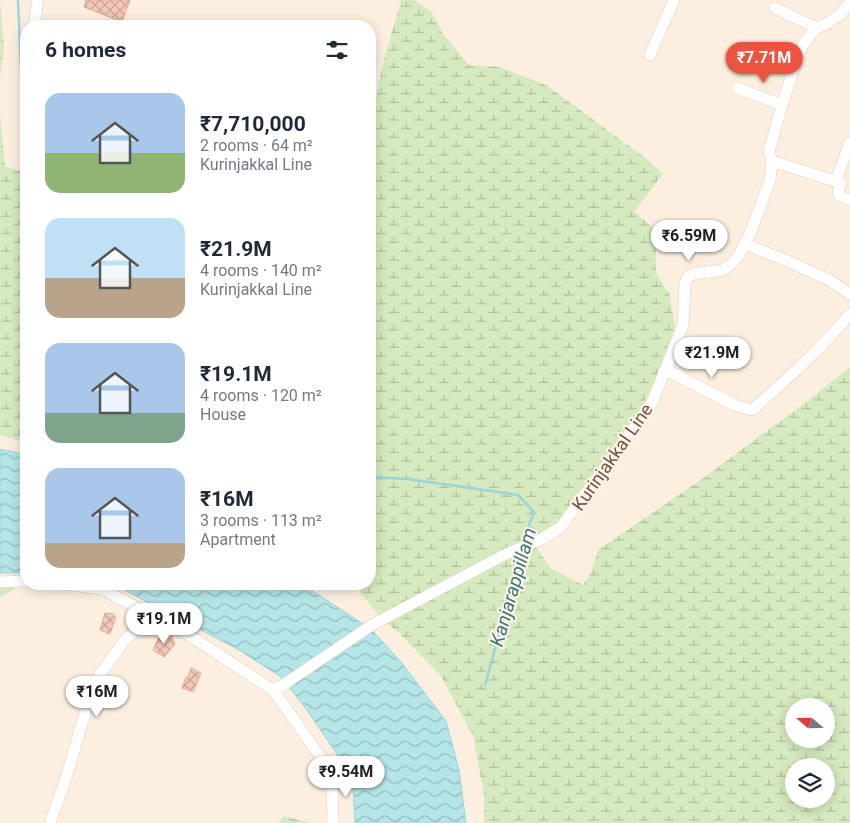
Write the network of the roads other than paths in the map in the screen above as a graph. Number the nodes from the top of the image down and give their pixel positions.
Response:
1 (38, 0) edge
2 (674, 0) edge
3 (850, 2) edge
4 (775, 8) dead end
5 (35, 20) edge
6 (817, 28) junction
7 (650, 55) dead end
8 (737, 88) dead end
9 (782, 105) junction
10 (850, 142) edge
11 (772, 161) junction
12 (836, 181) junction
13 (850, 200) edge
14 (745, 244) junction
15 (850, 294) edge
16 (850, 314) edge
17 (665, 369) junction
18 (20, 581) edge
19 (0, 582) edge
20 (104, 590) edge
21 (152, 616) junction
22 (278, 687) junction
23 (50, 823) edge
24 (333, 823) edge

1 - 5 street
2 - 7 street
3 - 6 street, Kurinjakkal Line
4 - 6 street
6 - 9 street, Kurinjakkal Line
8 - 9 street
9 - 11 street, Kurinjakkal Line
10 - 12 street
11 - 12 street
11 - 14 street, Kurinjakkal Line
12 - 13 street
14 - 15 street
14 - 17 street, Kurinjakkal Line
16 - 17 street
17 - 22 street, Kurinjakkal Line
18 - 19 street
20 - 21 street
21 - 22 street
21 - 23 street
22 - 24 street

